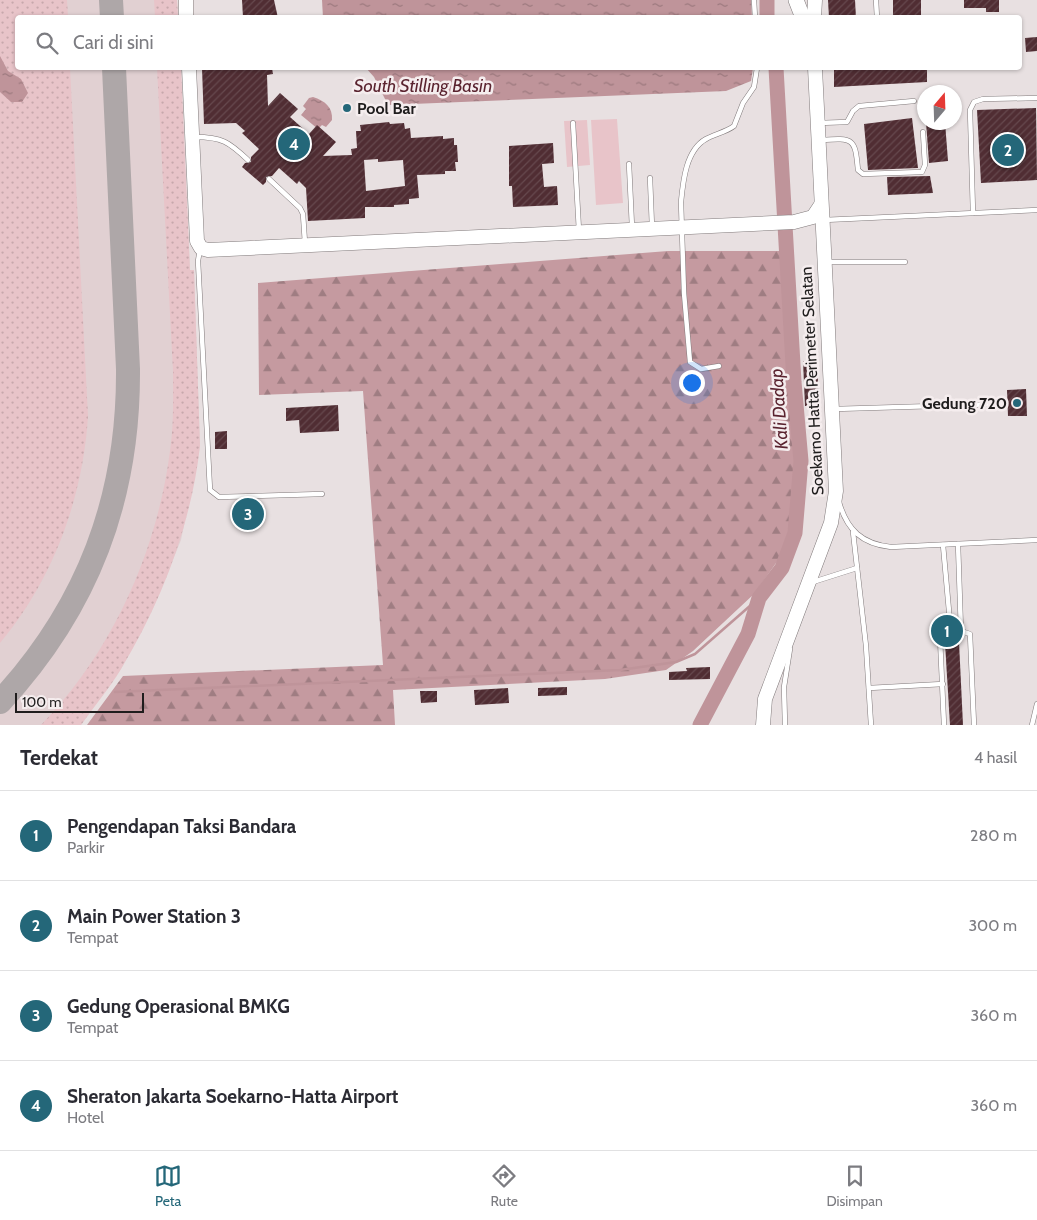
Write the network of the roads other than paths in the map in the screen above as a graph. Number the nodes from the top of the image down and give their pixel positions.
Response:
1 (186, 0) edge
2 (754, 0) edge
3 (796, 0) edge
4 (876, 0) edge
5 (811, 10) edge
6 (186, 15) edge
7 (755, 15) edge
8 (877, 15) edge
9 (189, 70) edge
10 (757, 70) edge
11 (815, 70) edge
12 (1037, 98) edge
13 (914, 101) dead end
14 (573, 124) dead end
15 (818, 124) junction
16 (922, 132) dead end
17 (192, 137) junction
18 (818, 140) junction
19 (248, 160) dead end
20 (629, 164) dead end
21 (650, 178) dead end
22 (269, 179) dead end
23 (821, 205) junction
24 (1037, 210) edge
25 (973, 213) junction
26 (822, 226) junction
27 (683, 228) junction
28 (652, 229) junction
29 (632, 231) junction
30 (580, 233) junction
31 (305, 247) junction
32 (201, 248) junction
33 (824, 262) junction
34 (905, 262) dead end
35 (719, 366) dead end
36 (1001, 404) dead end
37 (833, 409) junction
38 (836, 491) junction
39 (322, 494) dead end
40 (853, 532) junction
41 (1037, 540) edge
42 (958, 544) junction
43 (943, 545) junction
44 (857, 568) junction
45 (807, 584) junction
46 (795, 616) junction
47 (943, 684) junction
48 (869, 688) junction
49 (1037, 704) edge
50 (763, 725) edge
51 (785, 725) edge
52 (871, 725) edge
53 (944, 725) edge
54 (974, 725) edge
55 (1032, 725) edge

1 - 6 street
2 - 7 lane
3 - 5 main road
4 - 8 lane
9 - 17 street
10 - 27 lane
11 - 15 street
12 - 25 lane
13 - 15 lane
14 - 30 lane
15 - 18 street
16 - 18 lane
17 - 19 lane
17 - 32 street
18 - 23 street
20 - 29 lane
21 - 28 lane
22 - 31 lane
23 - 26 street, Soekarno Hatta Perimeter Selatan
23 - 27 street
24 - 25 lane
25 - 26 lane
26 - 33 street, Soekarno Hatta Perimeter Selatan
27 - 28 street
27 - 35 lane
28 - 29 street
29 - 30 street
30 - 31 street
31 - 32 street
32 - 39 lane
33 - 34 lane
33 - 37 street, Soekarno Hatta Perimeter Selatan
36 - 37 lane
37 - 38 street, Soekarno Hatta Perimeter Selatan
38 - 40 lane
38 - 45 street, Soekarno Hatta Perimeter Selatan
40 - 43 lane
40 - 44 lane
41 - 42 lane
42 - 43 lane
42 - 54 lane
43 - 47 lane
44 - 45 lane
44 - 48 lane
45 - 46 street, Soekarno Hatta Perimeter Selatan
46 - 50 street, Soekarno Hatta Perimeter Selatan
46 - 51 lane
47 - 48 lane
47 - 53 lane
48 - 52 lane
49 - 55 lane

